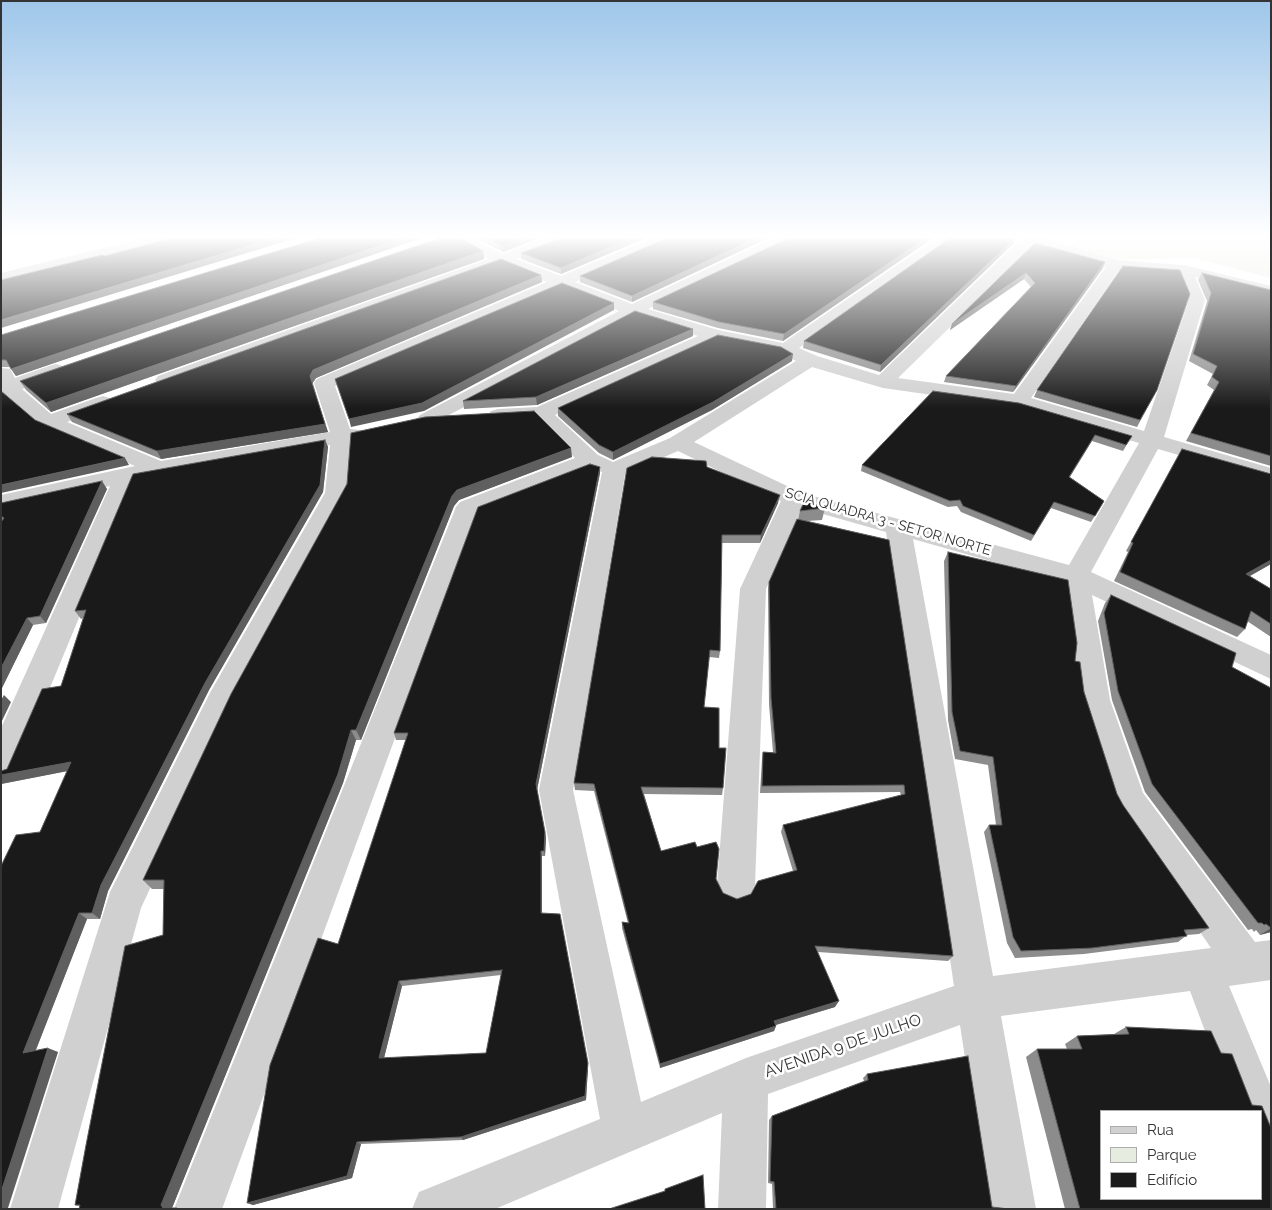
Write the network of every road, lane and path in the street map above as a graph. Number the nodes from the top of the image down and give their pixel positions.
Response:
1 (403, 294) edge
2 (535, 294) edge
3 (595, 294) edge
4 (666, 294) edge
5 (865, 294) edge
6 (973, 294) edge
7 (1095, 294) edge
8 (1195, 294) edge
9 (633, 310) junction
10 (714, 335) junction
11 (786, 349) junction
12 (810, 360) junction
13 (73, 364) edge
14 (4, 378) edge
15 (883, 382) junction
16 (150, 385) edge
17 (122, 395) edge
18 (1019, 401) junction
19 (541, 413) junction
20 (48, 422) junction
21 (356, 434) junction
22 (1152, 440) junction
23 (678, 443) junction
24 (602, 465) junction
25 (159, 468) junction
26 (1271, 475) edge
27 (126, 476) junction
28 (794, 498) junction
29 (1, 503) edge
30 (898, 526) junction
31 (1076, 576) junction
32 (1271, 668) edge
33 (1, 765) edge
34 (736, 885) dead end
35 (1258, 961) edge
36 (1202, 969) junction
37 (976, 999) junction
38 (746, 1080) junction
39 (1258, 1110) edge
40 (1262, 1120) edge
41 (625, 1132) junction
42 (1271, 1142) edge
43 (442, 1208) edge
44 (34, 1209) edge
45 (198, 1209) edge
46 (742, 1209) edge
47 (1012, 1209) edge

1 - 16 street
2 - 21 street
3 - 9 street
4 - 9 street
5 - 11 street
6 - 15 street
7 - 18 street
8 - 22 street
9 - 10 street
9 - 19 street
10 - 11 street
10 - 19 street
11 - 12 street
12 - 15 street
12 - 23 street
13 - 14 street
14 - 20 street
15 - 18 street
17 - 20 street
18 - 22 street
19 - 24 street
20 - 25 street
21 - 25 street
21 - 44 street
22 - 26 street
22 - 31 street
23 - 24 street
23 - 28 street, SCIA QUADRA 3 - SETOR NORTE
24 - 41 street
24 - 45 street
25 - 27 street
27 - 29 street
27 - 33 street
28 - 30 street, SCIA QUADRA 3 - SETOR NORTE
28 - 34 street
30 - 31 street, SCIA QUADRA 3 - SETOR NORTE
30 - 37 street
31 - 32 street, SCIA QUADRA 3 - SETOR NORTE
31 - 35 street
35 - 36 street, AVENIDA 9 DE JULHO
36 - 37 street, AVENIDA 9 DE JULHO
36 - 39 street
37 - 38 street, AVENIDA 9 DE JULHO
37 - 47 street
38 - 41 street, AVENIDA 9 DE JULHO
38 - 46 street
40 - 42 street
41 - 43 street, AVENIDA 9 DE JULHO

